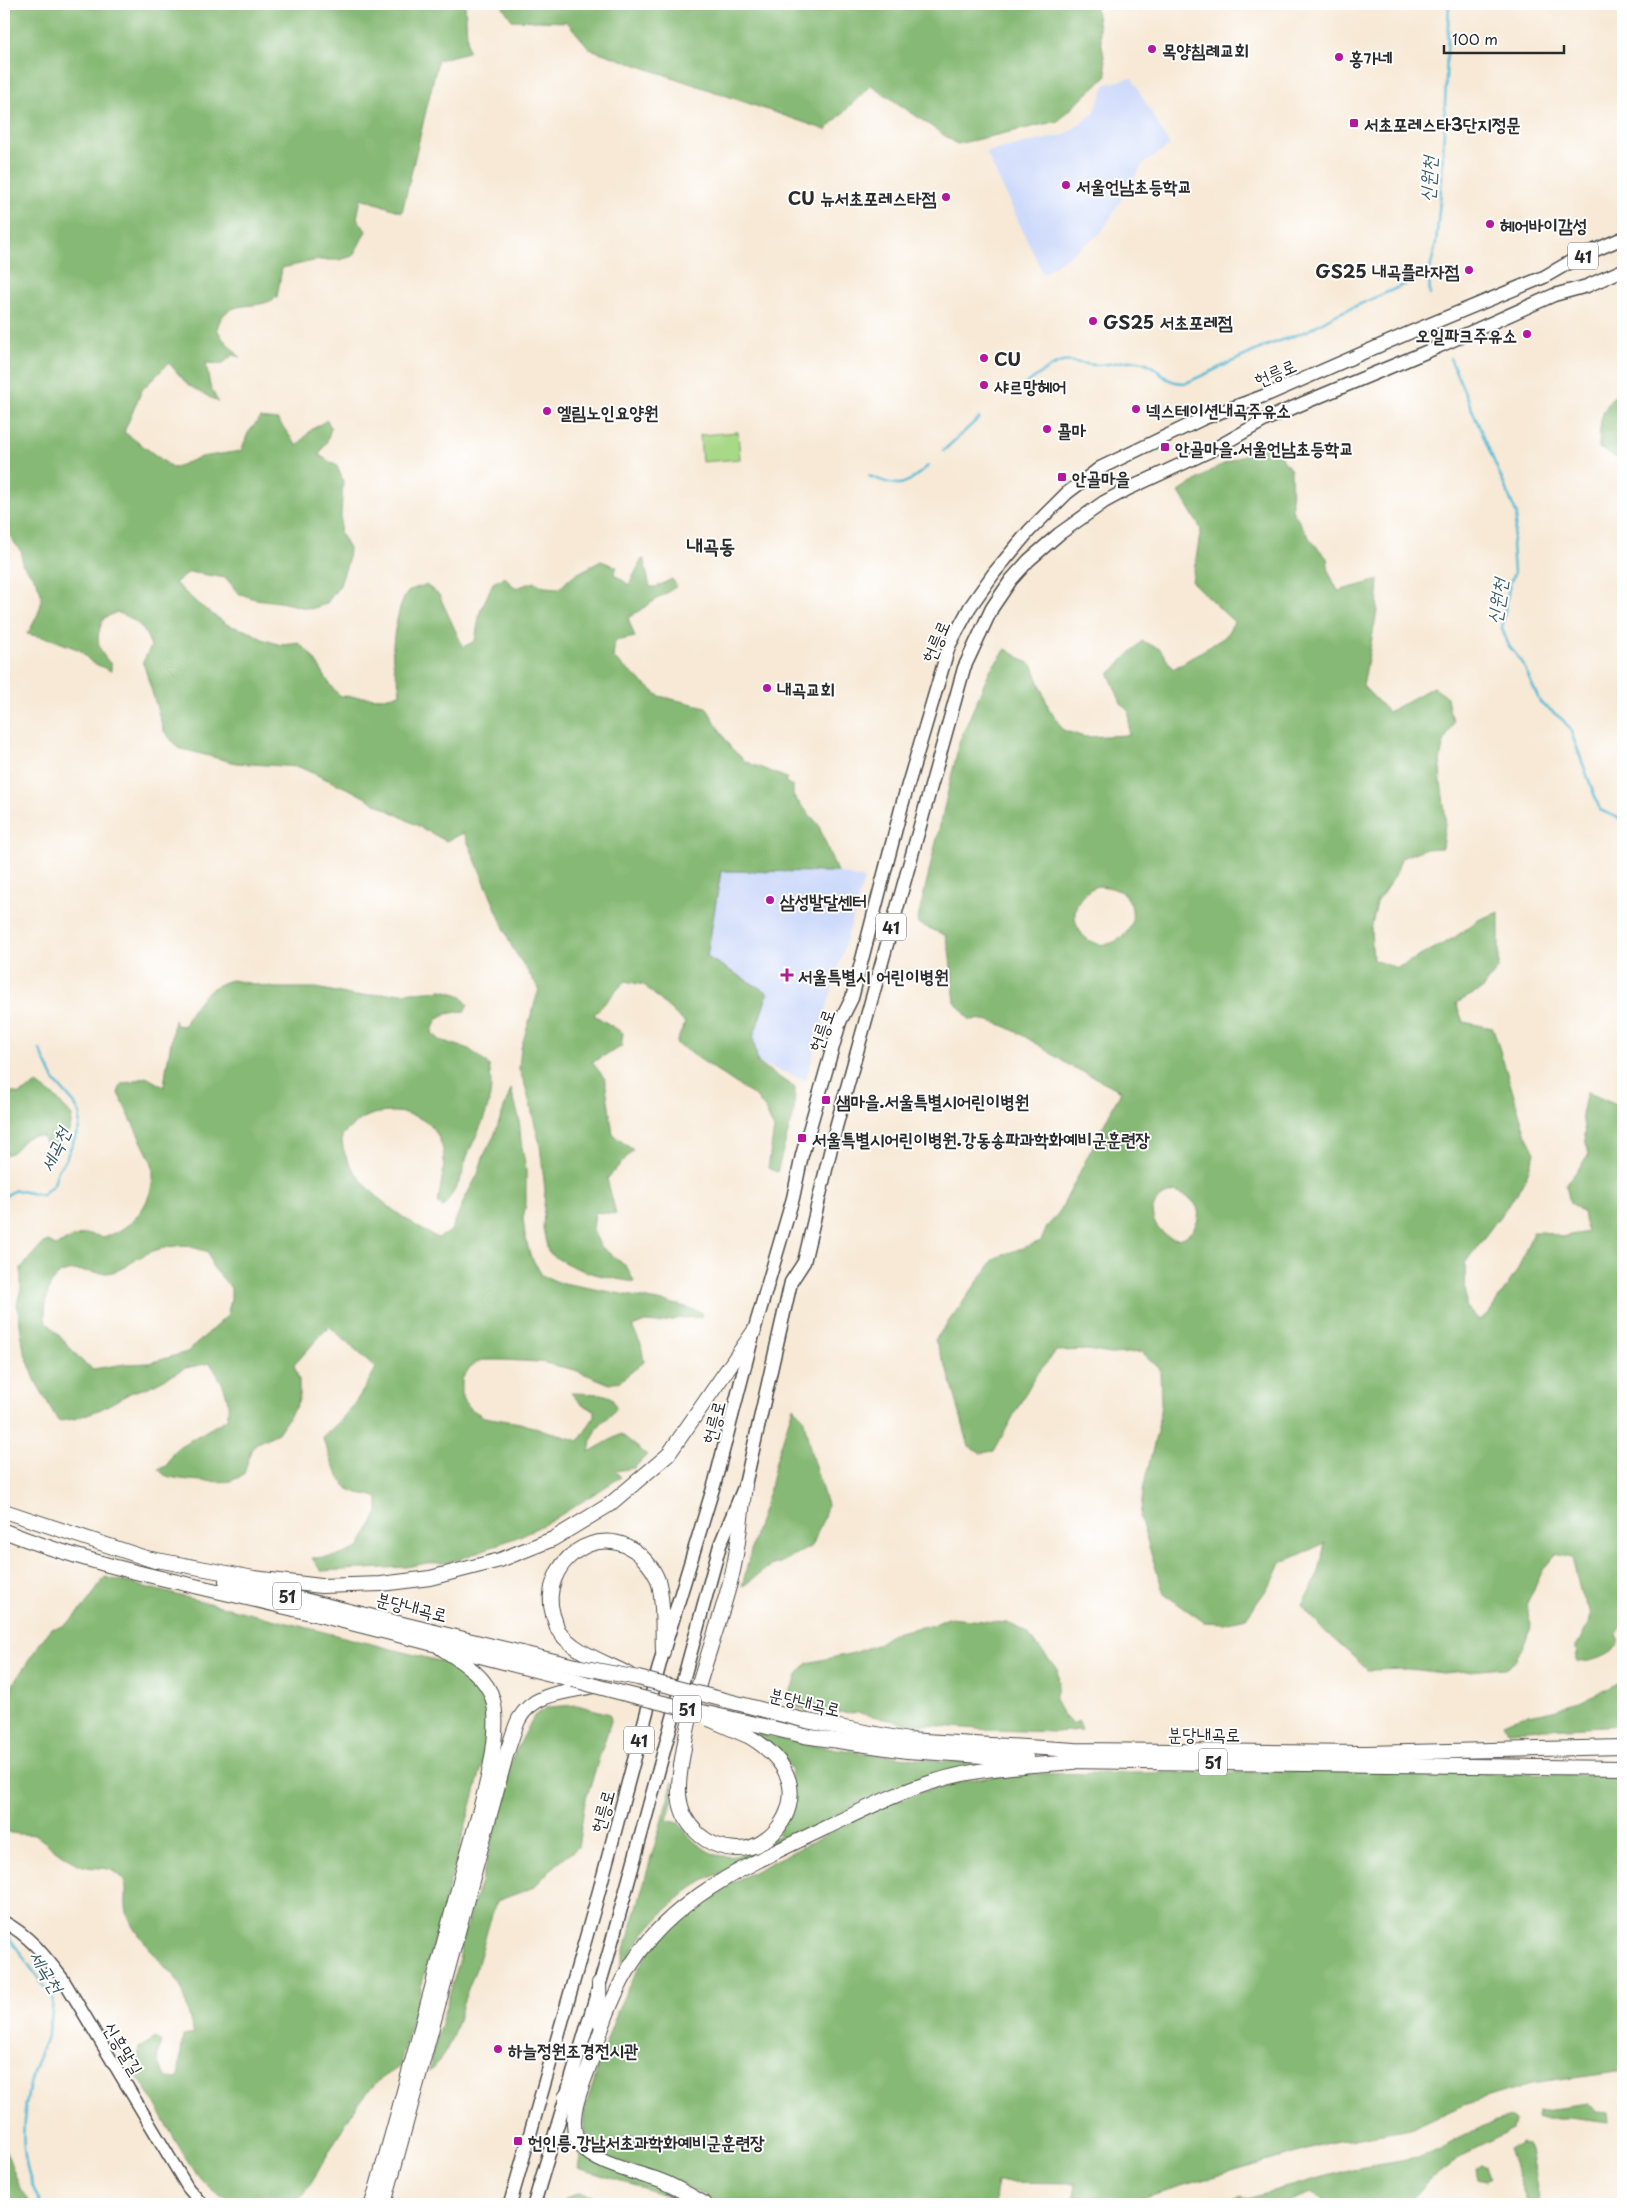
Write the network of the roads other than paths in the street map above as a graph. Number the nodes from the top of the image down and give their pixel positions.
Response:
1 (1623, 238) edge
2 (1623, 270) edge
3 (754, 1331) junction
4 (745, 1485) junction
5 (4, 1511) edge
6 (4, 1531) edge
7 (146, 1558) junction
8 (441, 1648) junction
9 (663, 1652) junction
10 (638, 1678) junction
11 (571, 1679) junction
12 (686, 1713) junction
13 (1623, 1748) edge
14 (1073, 1762) junction
15 (1623, 1768) edge
16 (4, 1922) edge
17 (446, 1956) junction
18 (599, 1983) junction
19 (600, 2031) junction
20 (588, 2069) junction
21 (565, 2097) junction
22 (202, 2204) edge
23 (372, 2204) edge
24 (384, 2204) edge
25 (510, 2204) edge
26 (534, 2204) edge
27 (705, 2204) edge

1 - 3 main road, 헌릉로 / 41
2 - 4 main road, 헌릉로 / 41
3 - 7 highway
3 - 9 main road, 헌릉로 / 41
4 - 12 highway
4 - 18 main road, 헌릉로 / 41
5 - 7 highway, 분당내곡로 / 51
6 - 8 highway, 분당내곡로 / 51
7 - 11 highway, 분당내곡로 / 51
8 - 11 highway, 분당내곡로 / 51
8 - 17 highway
9 - 10 highway, bridge
9 - 25 main road, 헌릉로 / 41
10 - 11 highway, 분당내곡로 / 51, bridge
10 - 13 highway, 분당내곡로 / 51, bridge
11 - 12 highway, 분당내곡로 / 51, bridge
11 - 17 highway
12 - 12 highway, bridge
12 - 14 highway, 분당내곡로 / 51, bridge
14 - 15 highway, 분당내곡로 / 51
14 - 19 highway
16 - 22 street, 신흥말길
17 - 23 highway
17 - 24 highway
18 - 19 highway
18 - 21 main road, 헌릉로 / 41
19 - 20 highway
20 - 21 highway
20 - 27 highway
21 - 26 main road, 헌릉로 / 41

